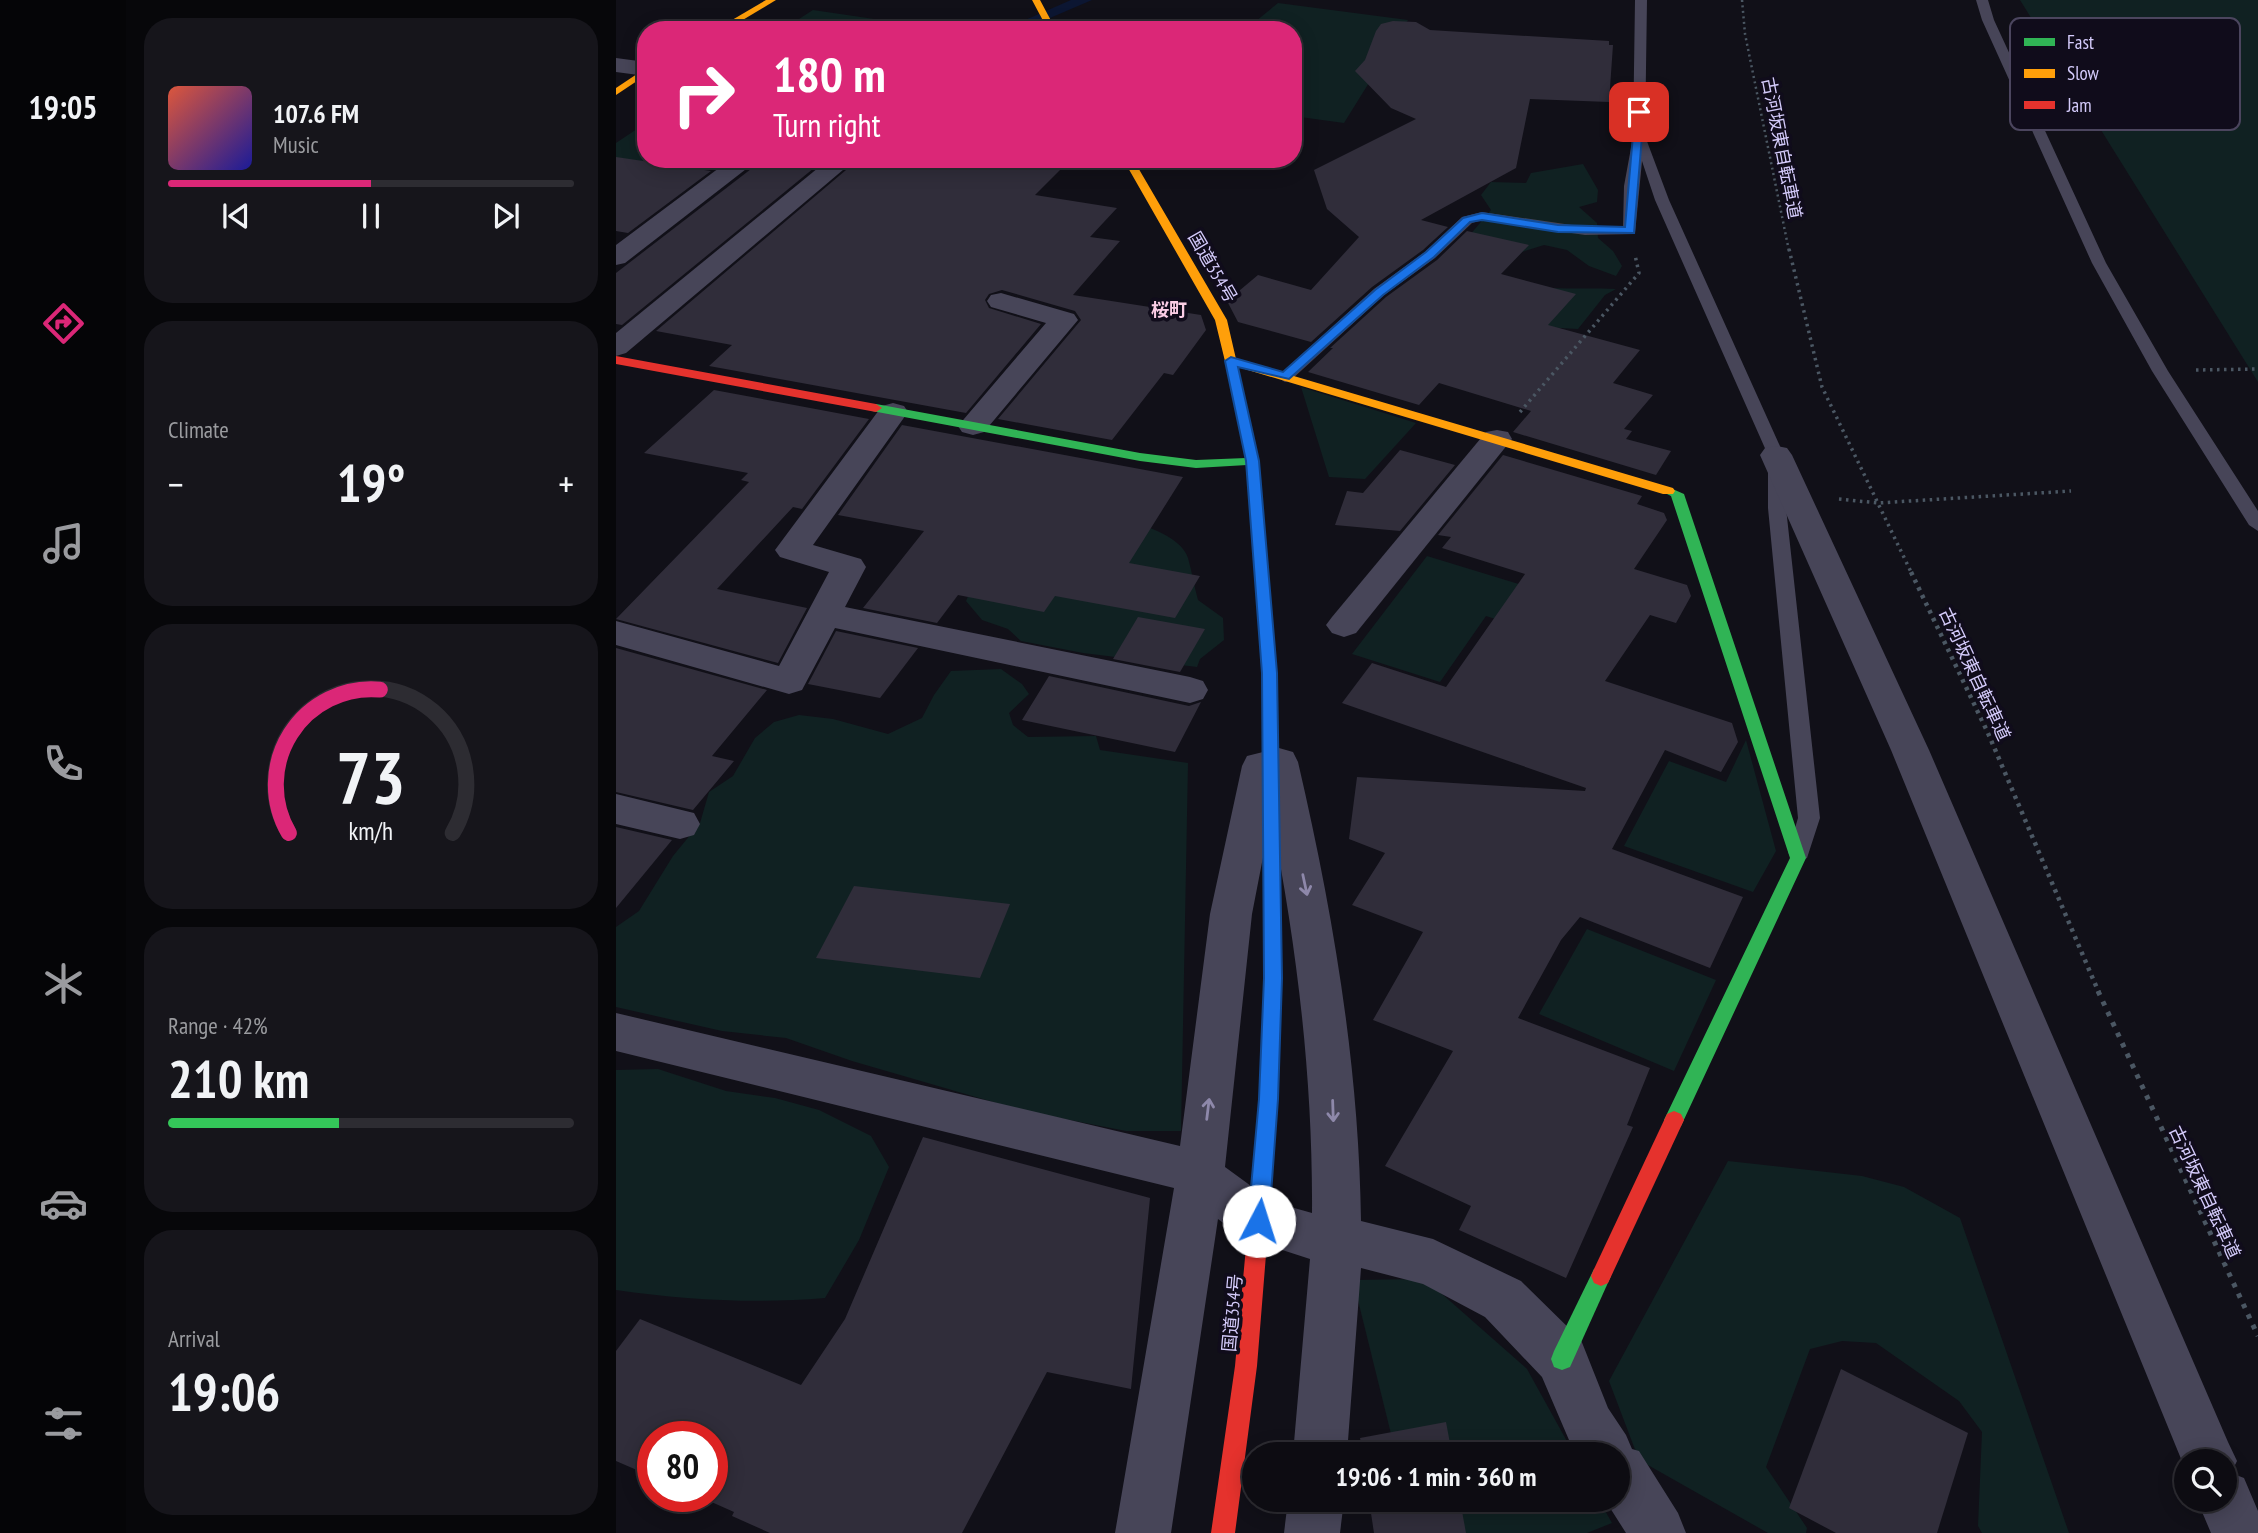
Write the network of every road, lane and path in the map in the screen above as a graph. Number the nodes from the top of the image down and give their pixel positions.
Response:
1 (772, 0) edge
2 (1036, 0) edge
3 (1641, 0) edge
4 (1742, 0) edge
5 (1982, 0) edge
6 (735, 21) edge
7 (1047, 21) edge
8 (616, 65) edge
9 (637, 68) edge
10 (2010, 68) edge
11 (637, 77) edge
12 (616, 92) edge
13 (2038, 130) edge
14 (1639, 136) junction
15 (735, 168) edge
16 (833, 168) edge
17 (1133, 168) edge
18 (1630, 231) junction
19 (616, 257) edge
20 (1001, 301) dead end
21 (616, 346) edge
22 (616, 360) edge
23 (1231, 361) junction
24 (2258, 369) edge
25 (2160, 370) junction
26 (1285, 377) junction
27 (894, 412) junction
28 (973, 426) junction
29 (1497, 439) junction
30 (1776, 455) junction
31 (1253, 461) junction
32 (2071, 491) dead end
33 (1829, 498) dead end
34 (1878, 503) junction
35 (2258, 525) edge
36 (824, 614) junction
37 (1343, 625) dead end
38 (616, 632) edge
39 (1190, 690) dead end
40 (1270, 723) junction
41 (616, 808) edge
42 (680, 824) dead end
43 (1798, 858) junction
44 (616, 1032) edge
45 (1200, 1177) junction
46 (1259, 1221) junction
47 (1336, 1239) junction
48 (2258, 1336) edge
49 (1562, 1359) junction
50 (1321, 1442) edge
51 (1599, 1442) edge
52 (2204, 1449) edge
53 (1630, 1488) edge
54 (1315, 1512) edge
55 (2230, 1512) edge
56 (1143, 1533) edge
57 (1223, 1533) edge
58 (1312, 1533) edge
59 (1658, 1533) edge
60 (2239, 1533) edge

1 - 6 main road
2 - 7 main road
3 - 14 lane
4 - 34 path, 古河坂東自転車道
5 - 10 lane
8 - 9 street
11 - 12 main road
13 - 25 lane
14 - 18 lane
14 - 30 lane
15 - 19 street
16 - 21 street
17 - 23 main road, 国道354号
18 - 26 lane
18 - 29 path
20 - 28 street
22 - 27 main road
23 - 26 main road
23 - 31 main road, 国道354号
24 - 25 path
25 - 35 lane
26 - 29 main road
27 - 28 main road
27 - 36 street
28 - 31 main road
29 - 37 street
29 - 43 main road
30 - 43 lane
30 - 52 street
31 - 40 main road, 国道354号
32 - 34 path
33 - 34 path
34 - 48 path, 古河坂東自転車道
36 - 38 street
36 - 39 street
45 -> 40 street
40 - 46 main road, 国道354号
40 -> 47 street
41 - 42 street
43 - 49 main road
44 - 45 street
45 - 46 street
45 - 56 street
46 - 47 street
46 - 57 main road, 国道354号
47 - 49 street
47 - 50 street
49 - 51 street
53 - 59 street
54 - 58 street
55 - 60 street

